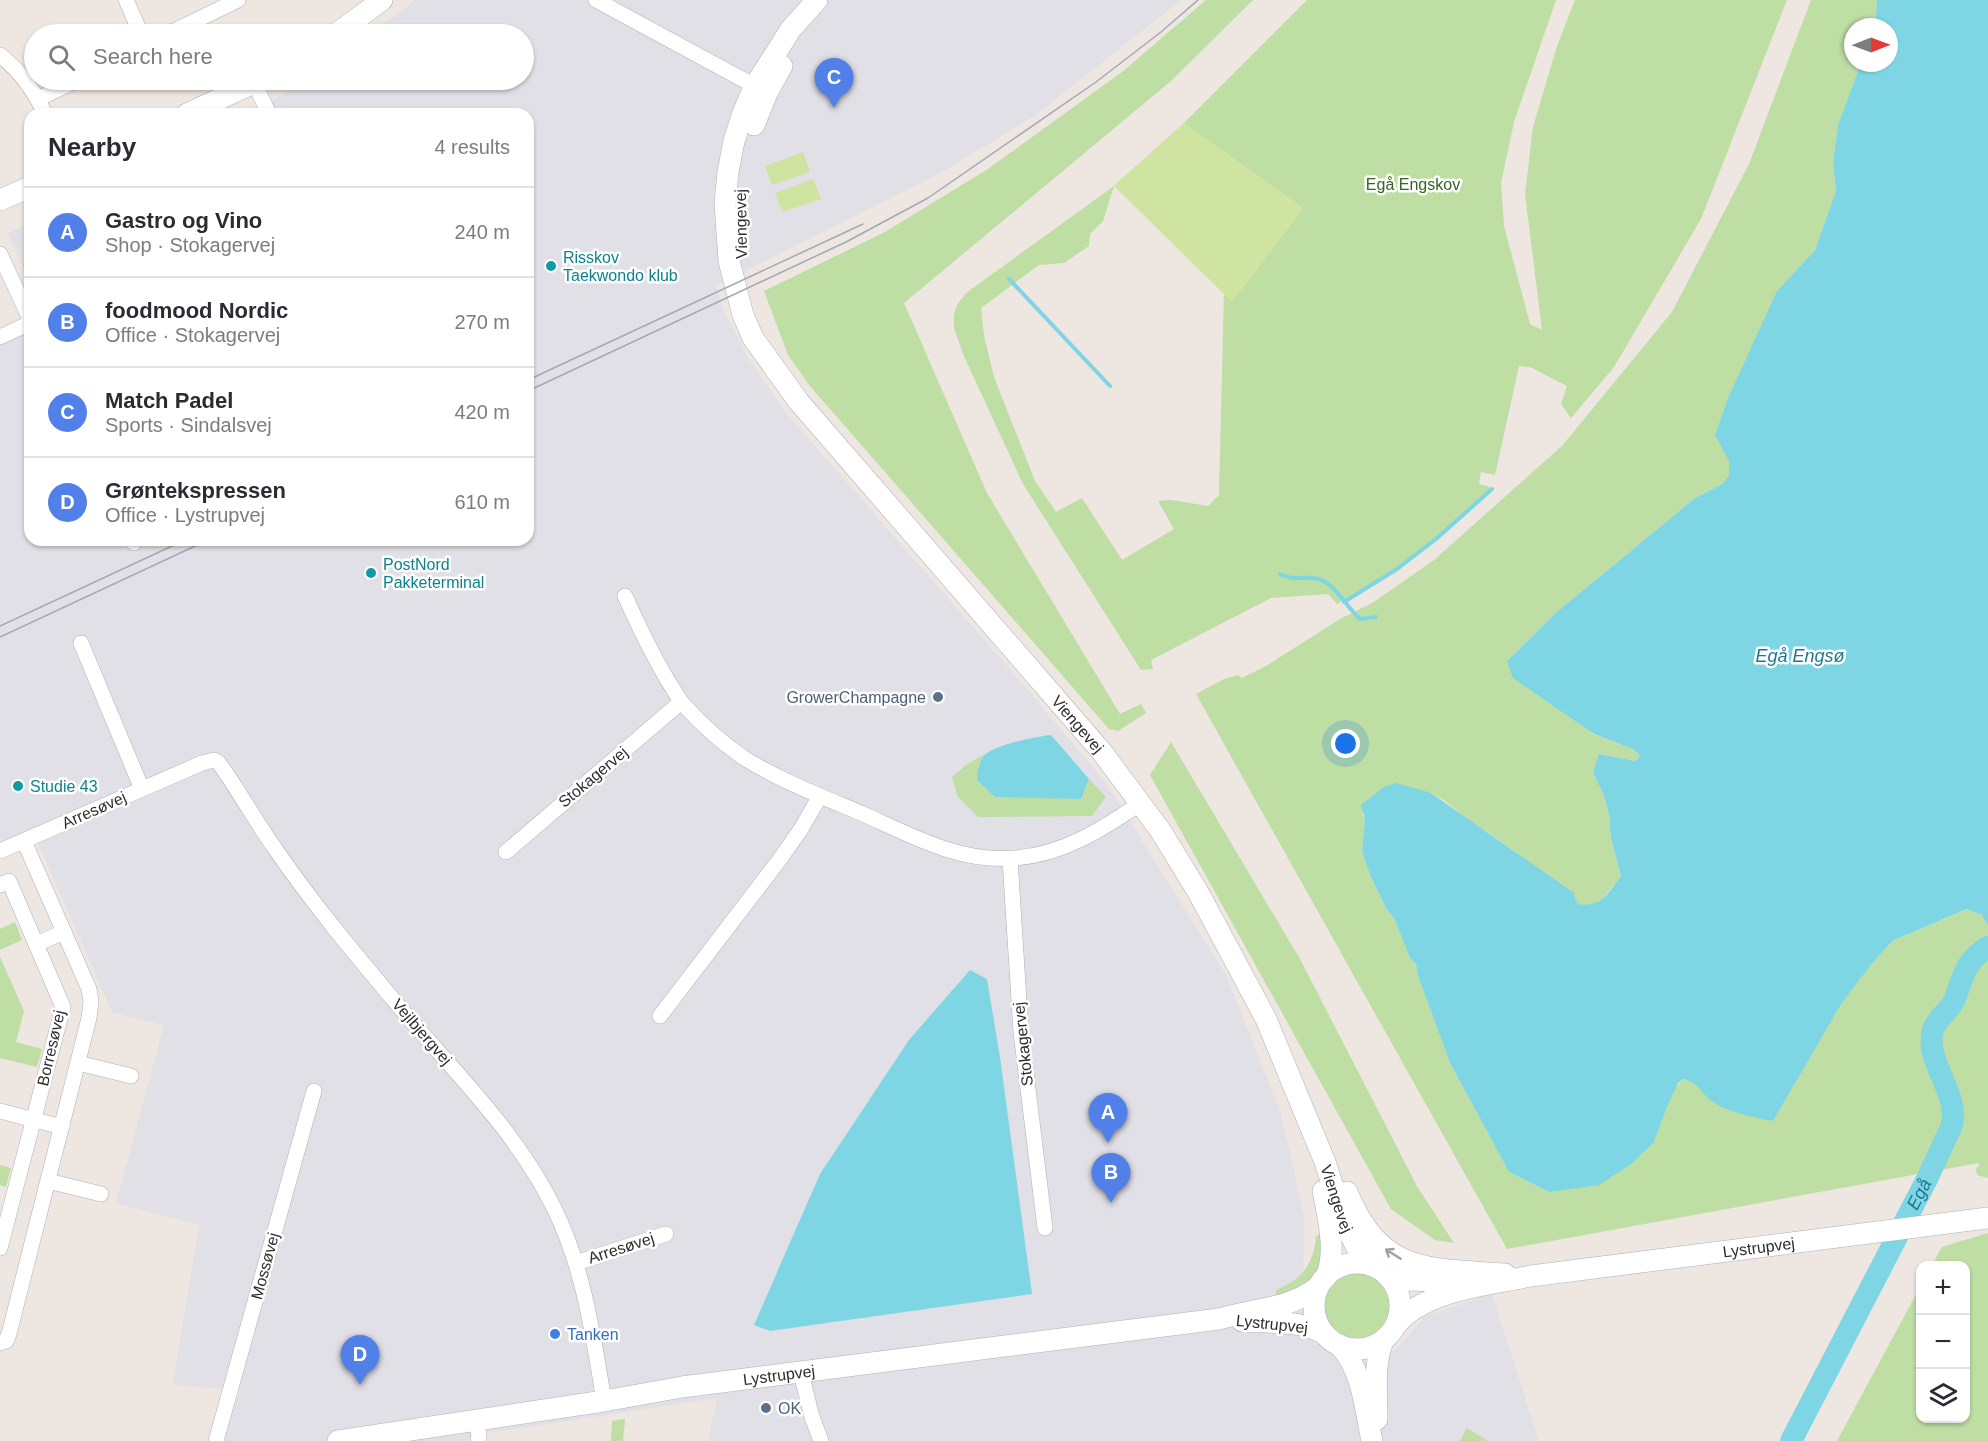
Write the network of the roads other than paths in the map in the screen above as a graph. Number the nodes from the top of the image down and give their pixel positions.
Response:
1 (126, 0) edge
2 (238, 0) edge
3 (382, 0) edge
4 (596, 0) edge
5 (817, 0) edge
6 (828, 0) edge
7 (137, 24) edge
8 (189, 24) edge
9 (350, 24) edge
10 (0, 55) edge
11 (24, 79) edge
12 (32, 90) edge
13 (56, 90) edge
14 (238, 90) edge
15 (260, 90) edge
16 (761, 90) junction
17 (38, 99) junction
18 (42, 108) edge
19 (200, 108) edge
20 (267, 108) edge
21 (24, 190) edge
22 (0, 200) edge
23 (0, 254) edge
24 (24, 308) edge
25 (24, 324) edge
26 (0, 337) edge
27 (625, 596) dead end
28 (81, 643) dead end
29 (681, 702) junction
30 (142, 789) junction
31 (820, 796) junction
32 (1141, 803) junction
33 (24, 841) junction
34 (0, 851) edge
35 (506, 852) dead end
36 (1010, 859) junction
37 (0, 885) edge
38 (64, 932) junction
39 (36, 944) junction
40 (660, 1016) dead end
41 (1278, 1047) junction
42 (78, 1063) junction
43 (131, 1076) dead end
44 (314, 1091) dead end
45 (0, 1111) edge
46 (34, 1120) junction
47 (1308, 1126) junction
48 (62, 1127) junction
49 (48, 1181) junction
50 (101, 1194) dead end
51 (1988, 1218) edge
52 (1046, 1228) dead end
53 (666, 1234) dead end
54 (0, 1248) edge
55 (576, 1263) junction
56 (1381, 1271) junction
57 (1521, 1276) junction
58 (1322, 1282) junction
59 (1220, 1318) junction
60 (1390, 1332) junction
61 (1331, 1339) junction
62 (0, 1343) edge
63 (801, 1373) junction
64 (604, 1401) junction
65 (477, 1431) edge
66 (216, 1441) edge
67 (339, 1441) edge
68 (821, 1441) edge
69 (1374, 1441) edge

1 - 7 street
2 - 8 street
3 - 9 street
4 - 16 street
5 - 16 street
6 - 16 street
10 - 11 street
12 - 17 street
13 - 17 street
14 - 19 street
15 - 20 street
16 - 32 street, Viengevej
17 - 18 street
21 - 22 street
23 - 24 street
25 - 26 street
27 - 29 street
28 - 30 street, Arresøvej
29 - 31 street
29 - 35 street, Stokagervej
30 - 33 street, Arresøvej
30 - 55 street, Vejlbjergvej
31 - 36 street
31 - 40 street
32 - 36 street
32 - 41 street, Viengevej
33 - 34 street, Arresøvej
33 - 38 street, Borresøvej
36 - 52 street, Stokagervej
37 - 39 street, Borresøvej
38 - 39 street
38 - 42 street, Borresøvej
39 - 46 street, Borresøvej
41 - 47 street, Viengevej
57 -> 41 street
42 - 43 street, Borresøvej
42 - 48 street, Borresøvej
44 - 66 street, Mossøvej
45 - 46 street
46 - 48 street
46 - 54 street, Borresøvej
47 - 56 street, Viengevej
47 - 58 street, Viengevej
48 - 49 street, Borresøvej
49 - 50 street
49 - 62 street, Borresøvej
51 - 57 street, Lystrupvej
53 - 55 street, Arresøvej
55 - 64 street, Vejlbjergvej
56 - 57 street, Lystrupvej
56 - 58 street
56 - 60 street
57 - 60 street, Lystrupvej
58 - 59 street, Lystrupvej
58 - 61 street
59 - 61 street, Lystrupvej
59 - 63 street, Lystrupvej
60 - 61 street
60 - 69 street
61 - 69 street
63 - 64 street, Lystrupvej
63 - 68 street
64 - 65 street, Lystrupvej
65 - 67 street, Lystrupvej

